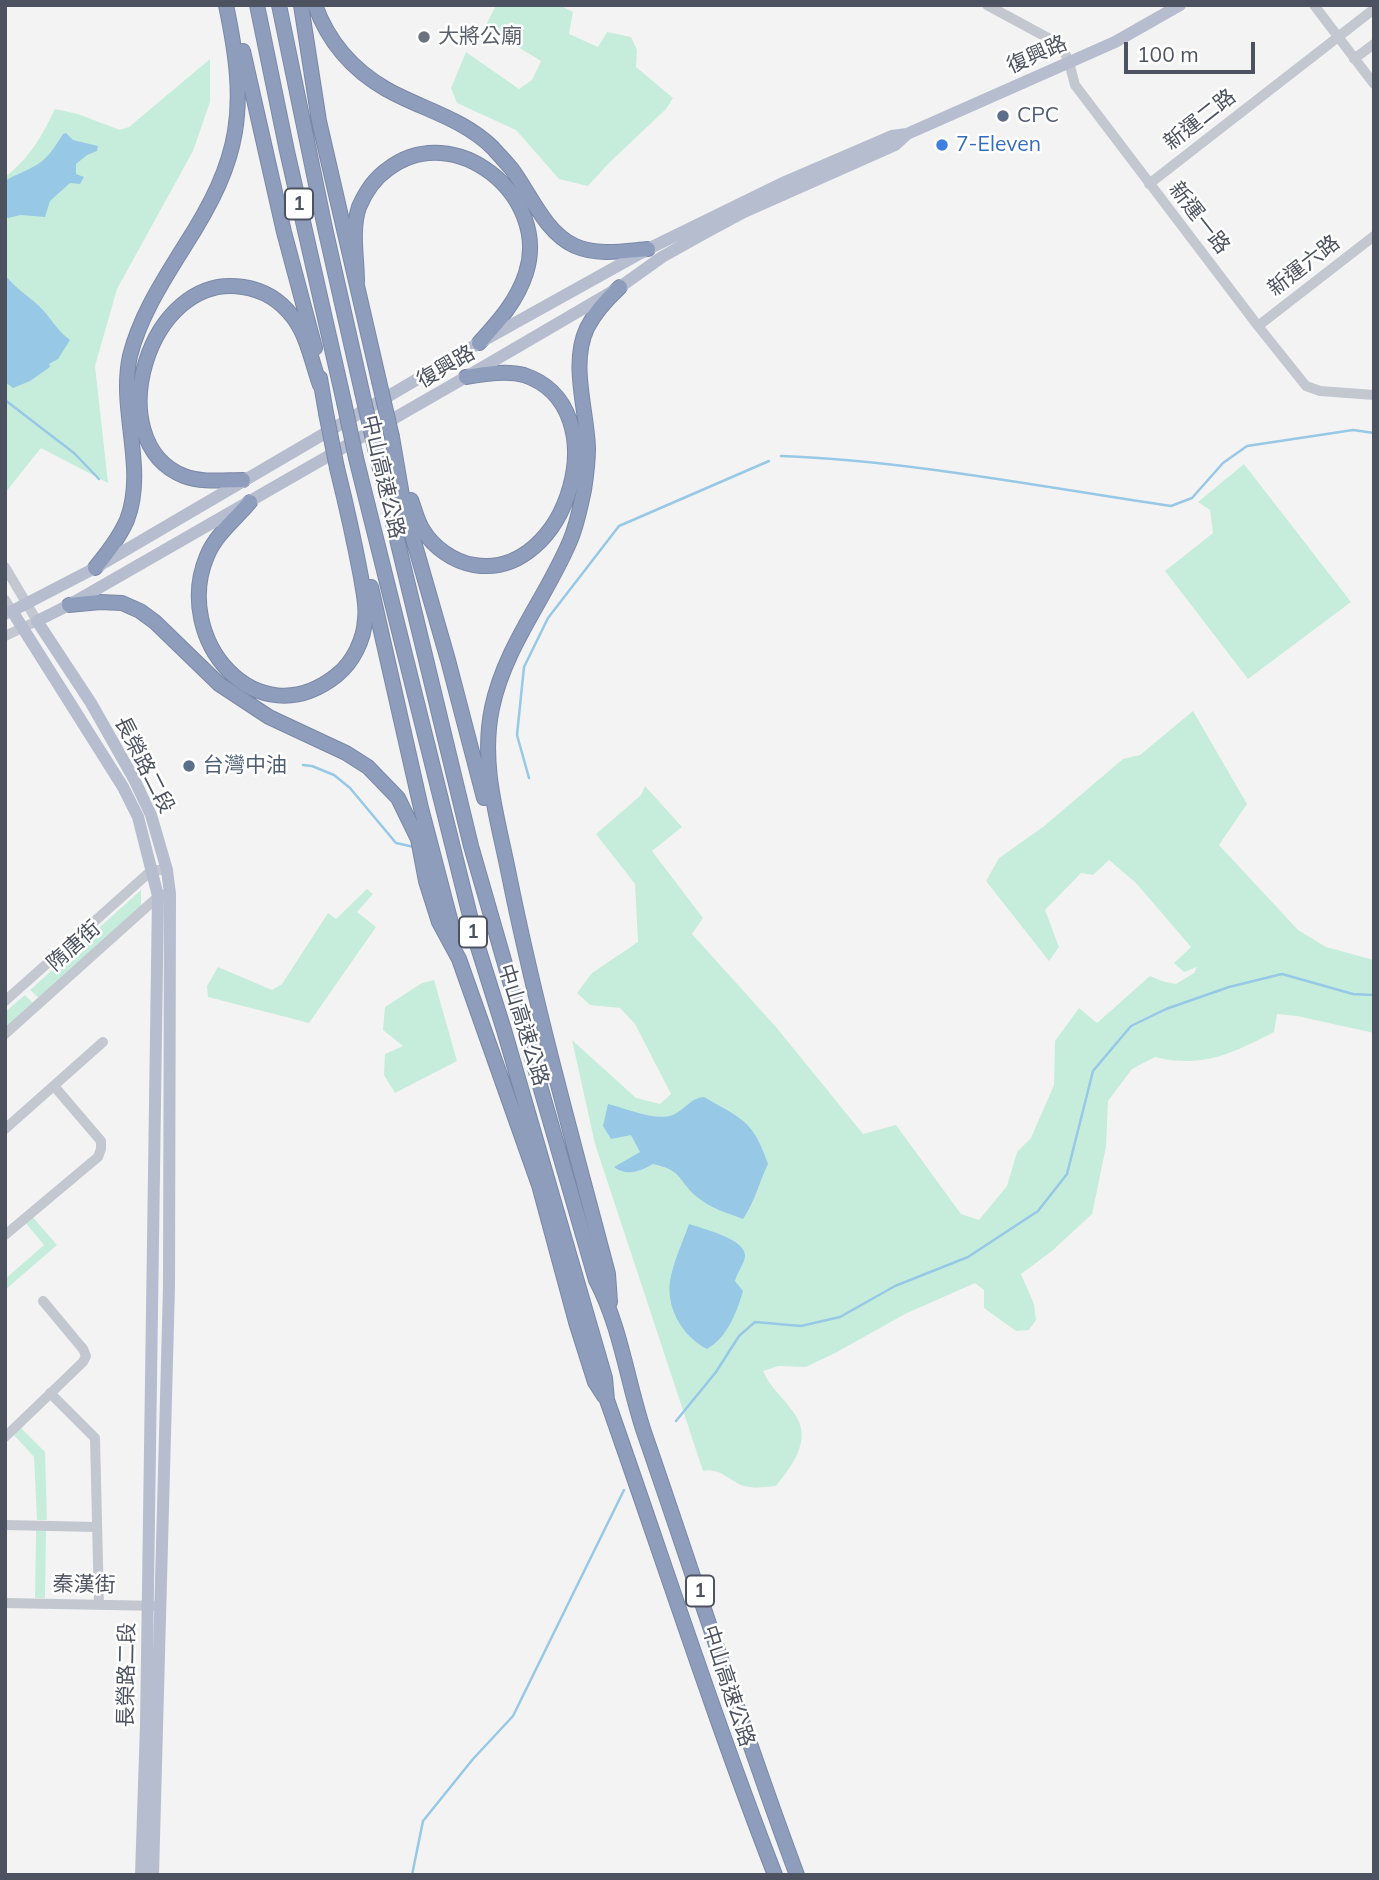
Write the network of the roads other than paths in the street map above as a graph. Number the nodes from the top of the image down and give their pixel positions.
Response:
1 (226, 5) edge
2 (233, 5) edge
3 (257, 5) edge
4 (279, 5) edge
5 (301, 5) edge
6 (314, 5) edge
7 (987, 5) edge
8 (1180, 5) edge
9 (1314, 5) edge
10 (1374, 9) edge
11 (1338, 37) junction
12 (1374, 44) edge
13 (1354, 59) junction
14 (1069, 62) junction
15 (1374, 84) edge
16 (906, 134) junction
17 (1149, 184) junction
18 (1374, 236) edge
19 (648, 249) junction
20 (357, 282) junction
21 (620, 287) junction
22 (1258, 326) junction
23 (479, 343) junction
24 (466, 377) junction
25 (320, 385) junction
26 (1374, 395) edge
27 (398, 466) junction
28 (243, 480) junction
29 (250, 502) junction
30 (359, 557) junction
31 (5, 567) edge
32 (95, 568) junction
33 (26, 603) junction
34 (69, 605) junction
35 (7, 609) edge
36 (37, 621) junction
37 (22, 628) junction
38 (5, 636) edge
39 (152, 870) junction
40 (167, 870) junction
41 (169, 886) junction
42 (158, 896) junction
43 (512, 899) junction
44 (458, 959) junction
45 (5, 1001) edge
46 (164, 1005) junction
47 (5, 1034) edge
48 (103, 1042) dead end
49 (54, 1086) junction
50 (162, 1120) junction
51 (5, 1129) edge
52 (5, 1235) edge
53 (43, 1301) dead end
54 (610, 1306) junction
55 (168, 1326) junction
56 (152, 1328) junction
57 (50, 1393) junction
58 (607, 1400) junction
59 (5, 1437) edge
60 (150, 1476) junction
61 (164, 1478) junction
62 (5, 1525) edge
63 (97, 1527) junction
64 (5, 1603) edge
65 (99, 1605) junction
66 (154, 1606) junction
67 (141, 1875) edge
68 (153, 1875) edge
69 (775, 1875) edge
70 (797, 1875) edge

1 - 32 highway
2 - 25 highway
3 - 58 highway, 中山高速公路 / 1, bridge
4 - 54 highway, 中山高速公路 / 1, bridge
5 - 20 highway
6 - 19 highway
7 - 14 street, 新運一路
8 - 14 main road, 復興路
9 - 11 street
10 - 11 street, 新運二路
11 - 13 street
11 - 17 street, 新運二路
12 - 13 street
13 - 15 street
14 - 16 main road, 復興路
14 - 17 street, 新運一路
16 - 19 main road, 復興路
16 - 21 main road, 復興路
17 - 22 street, 新運一路
18 - 22 street, 新運六路
19 - 23 main road, 復興路
20 - 23 highway
20 - 27 highway, bridge
21 - 24 main road, 復興路
21 - 43 highway
22 - 26 street, 新運一路
23 - 28 main road, 復興路
24 - 27 highway
24 - 29 main road, 復興路
25 - 28 highway
25 - 30 highway, bridge
27 - 43 highway
28 - 32 main road, 復興路
29 - 30 highway
29 - 34 main road, 復興路
30 - 44 highway
31 - 33 street, 長榮路二段
32 - 33 main road, 復興路
33 - 35 main road, 復興路
33 - 36 street, 長榮路二段
34 - 36 main road, 復興路
34 - 44 highway
35 - 37 main road, 長榮路二段
36 - 37 street, 復興路
36 - 40 main road, 長榮路二段
37 - 38 street, 復興路
37 - 39 main road, 長榮路二段
39 - 40 street
39 - 42 main road, 長榮路二段
39 - 45 street, 隋唐街
40 - 41 main road, 長榮路二段
41 - 42 street, 隋唐街
41 - 46 main road, 長榮路二段
42 - 46 main road, 長榮路二段
42 - 47 street, 隋唐街
43 - 54 highway
44 - 58 highway
46 - 50 main road, 長榮路二段
48 - 49 street
49 - 51 street
49 - 52 street
50 - 55 main road, 長榮路二段
50 - 56 main road, 長榮路二段
53 - 57 street
54 - 70 highway, 中山高速公路 / 1
55 - 56 main road
55 - 61 main road, 長榮路二段
56 - 60 main road, 長榮路二段
57 - 59 street
57 - 63 street
58 - 69 highway, 中山高速公路 / 1
60 - 61 main road
60 - 66 main road, 長榮路二段
61 - 66 main road, 長榮路二段
62 - 63 street
63 - 65 street
64 - 65 street, 秦漢街
65 - 66 street, 秦漢街
66 - 67 main road, 長榮路二段
66 - 68 main road, 長榮路二段

